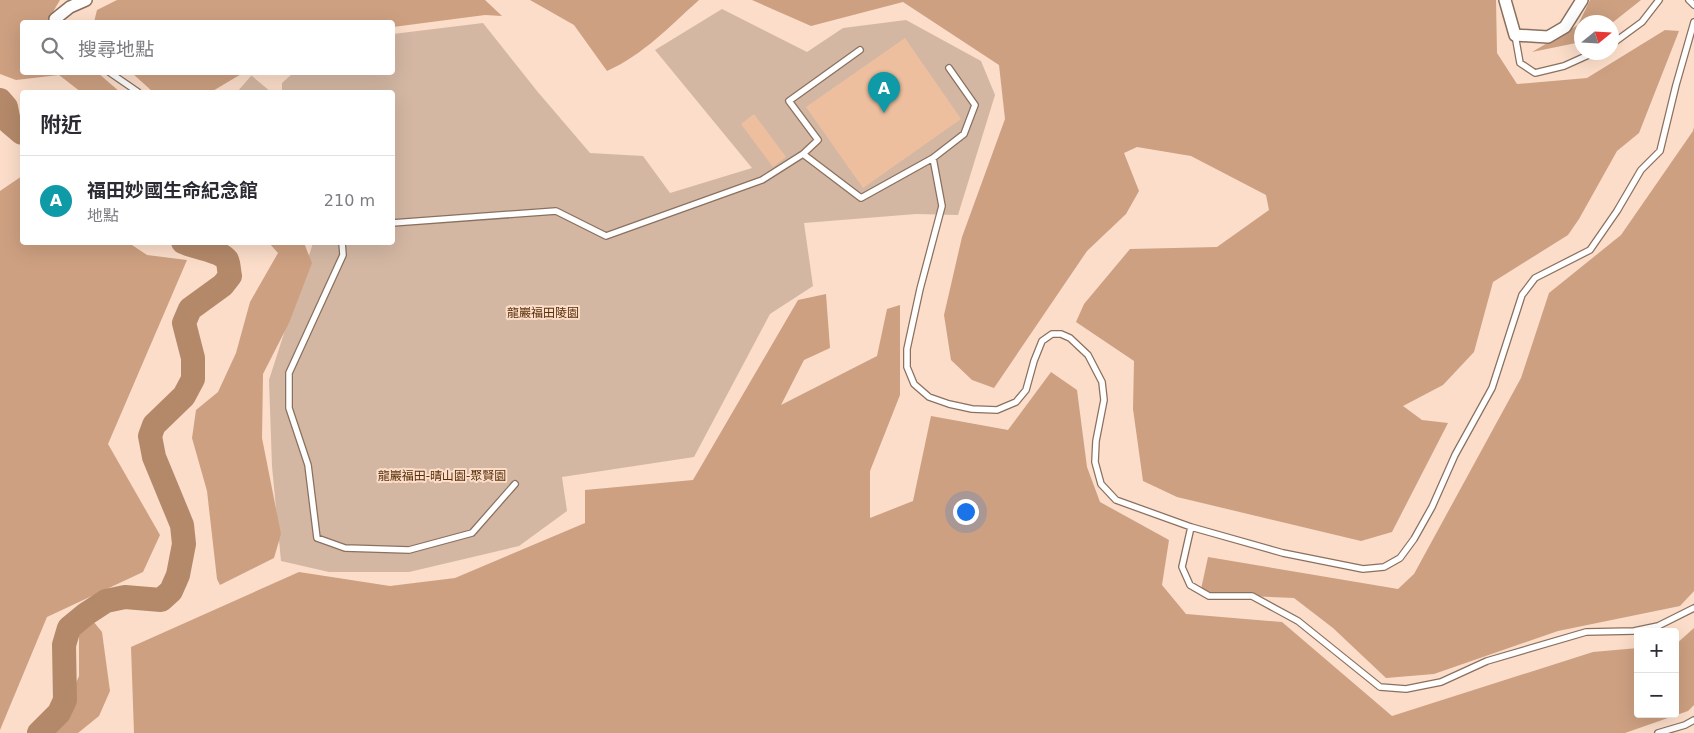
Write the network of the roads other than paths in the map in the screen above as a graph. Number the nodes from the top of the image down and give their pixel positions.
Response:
1 (86, 0) edge
2 (1505, 0) edge
3 (1582, 0) edge
4 (1659, 0) edge
5 (1689, 0) edge
6 (1694, 5) edge
7 (55, 20) edge
8 (1694, 22) edge
9 (1515, 35) junction
10 (1619, 39) edge
11 (860, 50) dead end
12 (1577, 60) edge
13 (949, 68) dead end
14 (113, 75) edge
15 (135, 90) edge
16 (803, 154) junction
17 (933, 158) junction
18 (395, 223) edge
19 (342, 245) edge
20 (515, 484) dead end
21 (1191, 527) junction
22 (1694, 608) edge
23 (1694, 720) edge
24 (1658, 733) edge

1 - 7 street
2 - 9 street
3 - 9 street
4 - 10 lane
5 - 6 lane
8 - 21 lane
9 - 12 lane
11 - 16 lane
13 - 17 lane
14 - 15 lane
16 - 17 lane
16 - 18 lane
17 - 21 lane
19 - 20 lane
21 - 22 lane
23 - 24 lane

